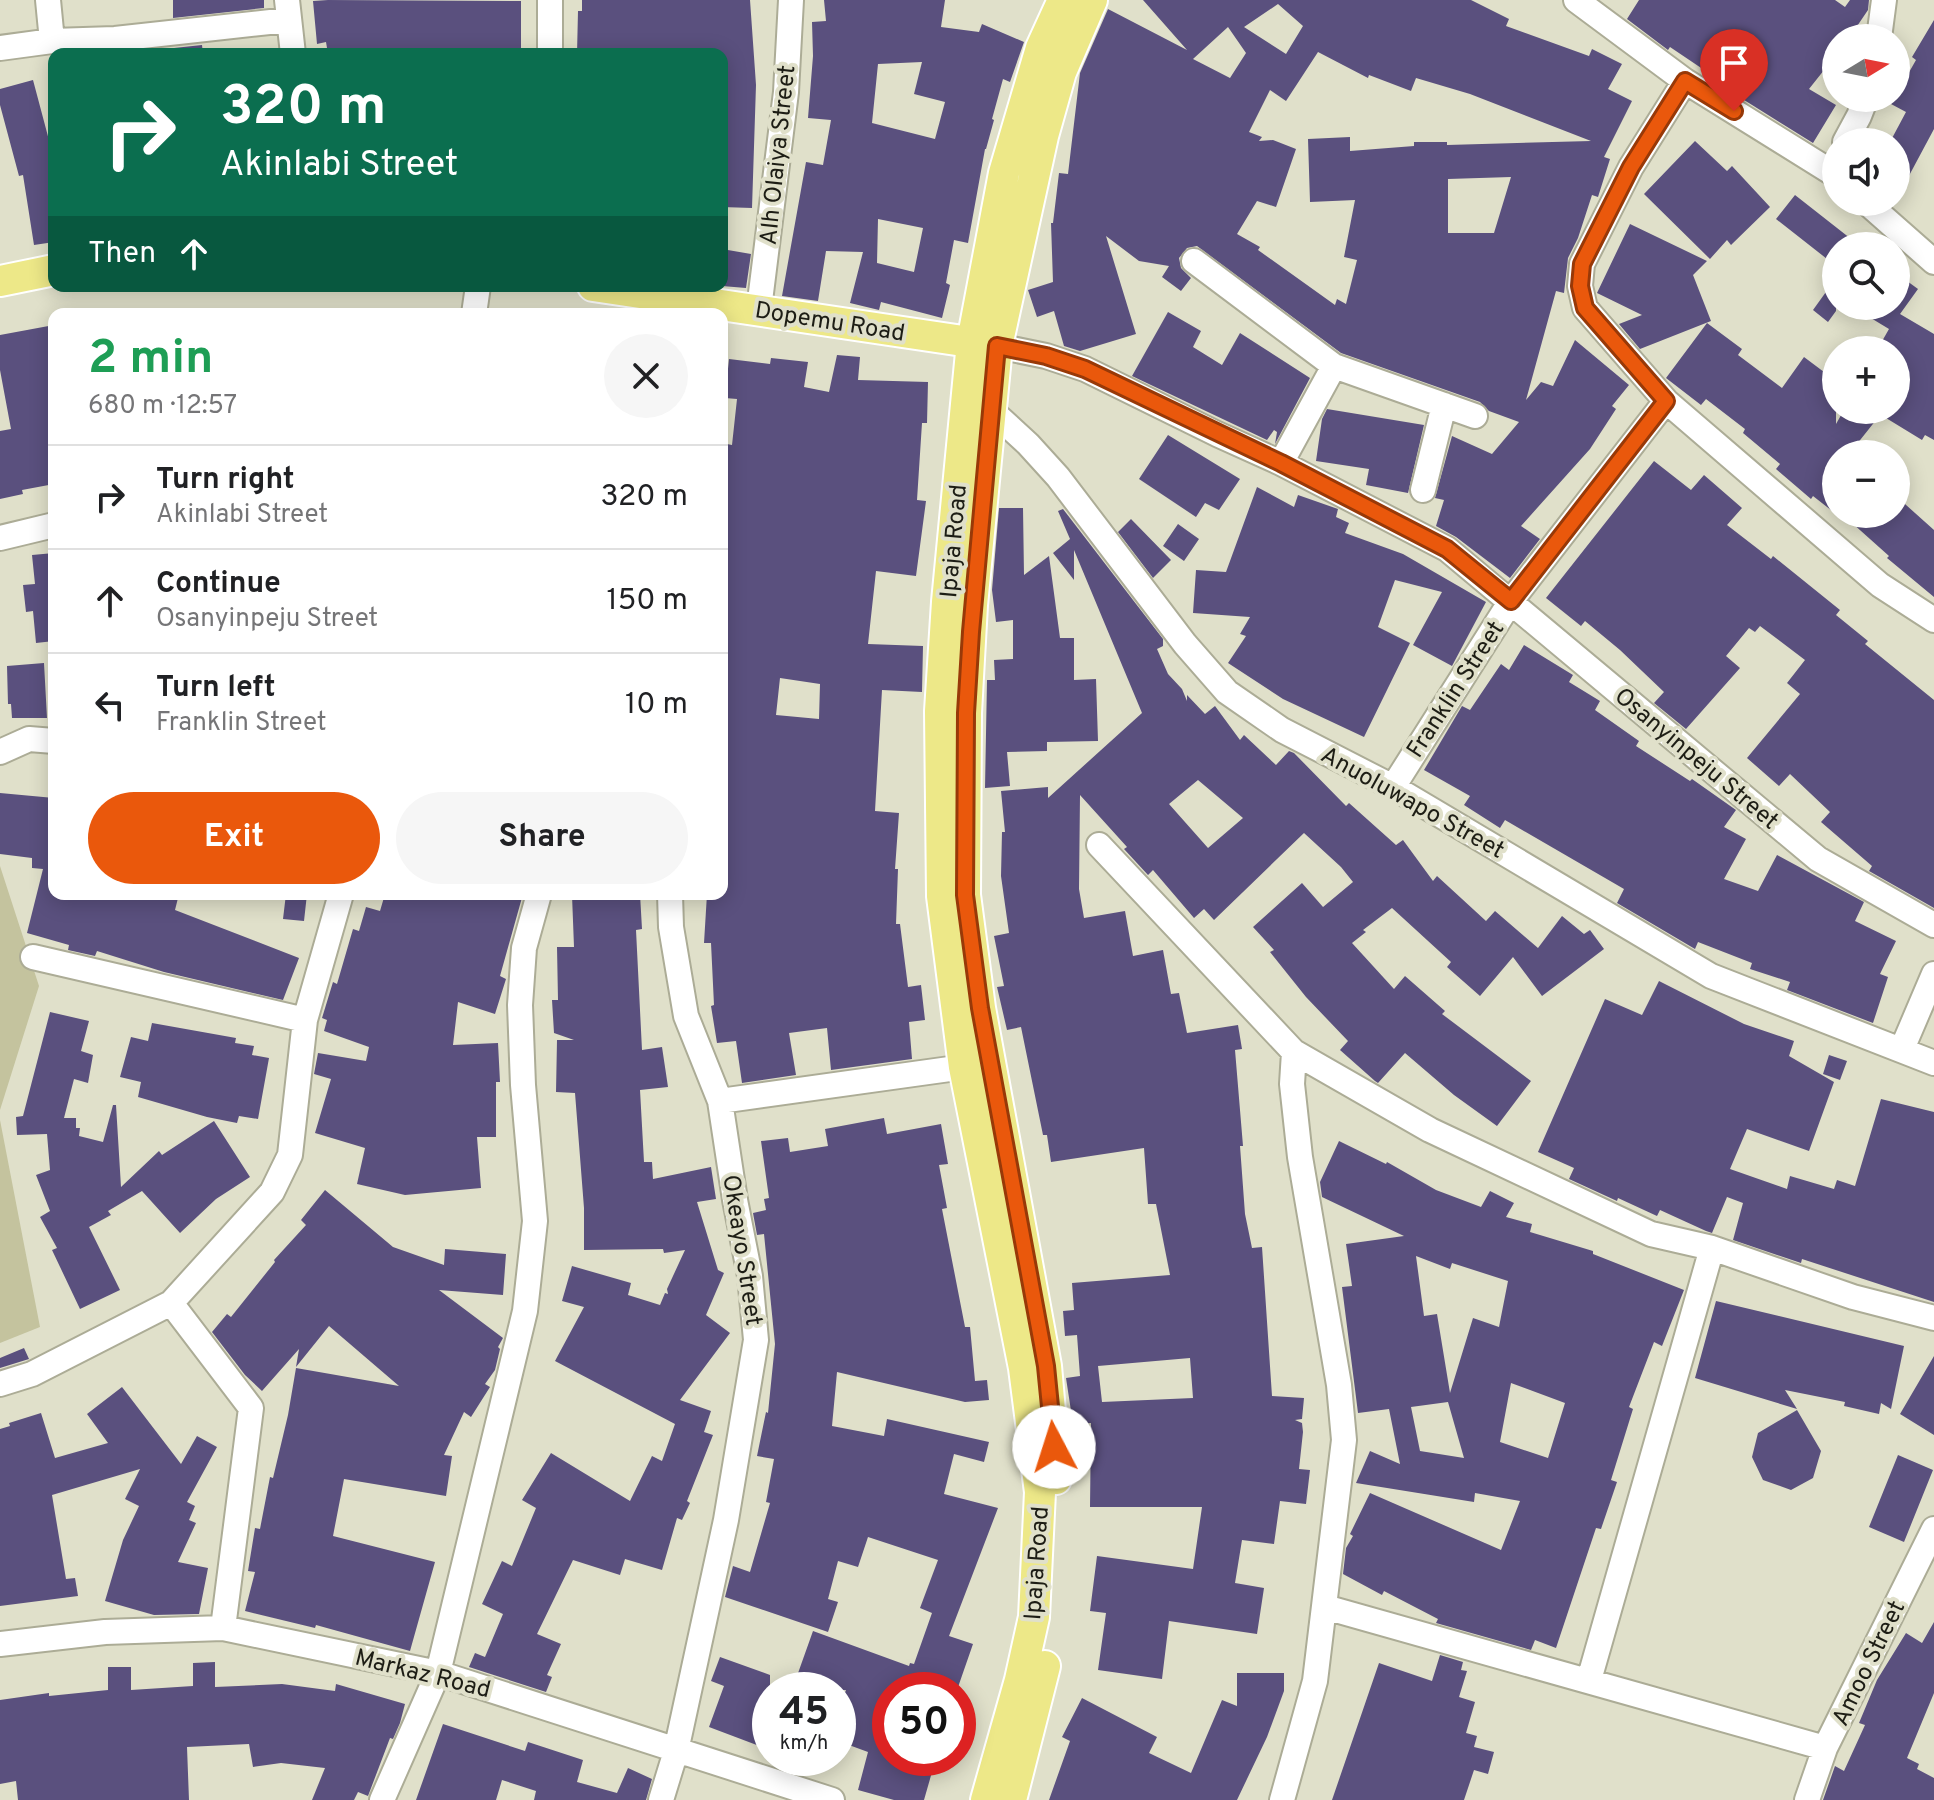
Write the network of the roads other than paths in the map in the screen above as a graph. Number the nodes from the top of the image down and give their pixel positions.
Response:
1 (48, 0) edge
2 (550, 0) edge
3 (791, 0) edge
4 (1063, 0) edge
5 (1092, 0) edge
6 (1576, 0) edge
7 (1884, 0) edge
8 (288, 10) edge
9 (1881, 24) edge
10 (52, 41) junction
11 (0, 48) edge
12 (292, 48) edge
13 (550, 48) edge
14 (1685, 81) junction
15 (1822, 161) edge
16 (1882, 216) edge
17 (1194, 261) dead end
18 (1934, 262) edge
19 (48, 271) edge
20 (0, 281) edge
21 (624, 292) edge
22 (705, 308) edge
23 (728, 309) edge
24 (759, 309) junction
25 (984, 344) junction
26 (1334, 366) junction
27 (1666, 401) junction
28 (1444, 405) junction
29 (979, 408) junction
30 (1475, 416) dead end
31 (1281, 463) junction
32 (1423, 490) dead end
33 (48, 526) edge
34 (0, 538) edge
35 (1511, 601) junction
36 (1934, 620) edge
37 (48, 741) edge
38 (0, 752) edge
39 (1393, 787) junction
40 (1099, 845) dead end
41 (339, 900) edge
42 (537, 900) edge
43 (670, 900) edge
44 (1934, 925) edge
45 (33, 957) dead end
46 (1934, 974) edge
47 (305, 1020) junction
48 (1902, 1049) junction
49 (1294, 1052) junction
50 (1934, 1063) edge
51 (964, 1067) junction
52 (720, 1101) junction
53 (1712, 1248) junction
54 (171, 1303) junction
55 (1934, 1318) edge
56 (0, 1384) edge
57 (1049, 1492) junction
58 (1934, 1529) edge
59 (1325, 1607) junction
60 (223, 1628) junction
61 (0, 1644) edge
62 (438, 1673) junction
63 (1589, 1680) junction
64 (1825, 1748) junction
65 (676, 1751) junction
66 (382, 1800) edge
67 (661, 1800) edge
68 (832, 1800) edge
69 (986, 1800) edge
70 (1011, 1800) edge
71 (1282, 1800) edge
72 (1807, 1800) edge

1 - 10 street
2 - 13 street
3 - 24 street, Alh Olaiya Street
4 - 25 main road, Ipaja Road
5 - 25 main road, Ipaja Road
6 - 14 street
7 - 9 street
8 - 10 street
8 - 12 street
10 - 11 street
14 - 15 street
14 - 27 street
16 - 18 street
17 - 26 street
19 - 20 main road
21 - 22 main road, Dopemu Road
23 - 24 main road, Dopemu Road
24 - 25 main road, Dopemu Road
25 - 29 main road, Ipaja Road
25 - 31 street, Osanyinpeju Street
26 - 28 street
26 - 31 street
27 - 35 street, Franklin Street
27 - 36 street
28 - 30 street
28 - 32 street
29 - 39 street, Anuoluwapo Street
29 - 51 main road, Ipaja Road
29 - 57 main road, Ipaja Road
31 - 35 street, Osanyinpeju Street
33 - 34 street
35 - 39 street, Franklin Street
35 - 44 street, Osanyinpeju Street
37 - 38 street
39 - 48 street, Anuoluwapo Street
40 - 49 street
41 - 47 street
42 - 62 street
43 - 52 street, Okeayo Street
45 - 47 street
46 - 48 street
47 - 54 street
48 - 50 street, Anuoluwapo Street
49 - 53 street
49 - 59 street
51 - 52 street
51 - 57 main road, Ipaja Road
52 - 65 street, Okeayo Street
53 - 55 street
53 - 63 street
54 - 56 street
54 - 60 street
57 - 69 main road, Ipaja Road
57 - 70 main road, Ipaja Road
58 - 64 street, Amoo Street
59 - 63 street
59 - 71 street
60 - 61 street, Markaz Road
60 - 62 street, Markaz Road
62 - 65 street, Markaz Road
62 - 66 street
63 - 64 street
64 - 72 street, Amoo Street
65 - 67 street, Okeayo Street
65 - 68 street, Markaz Road

